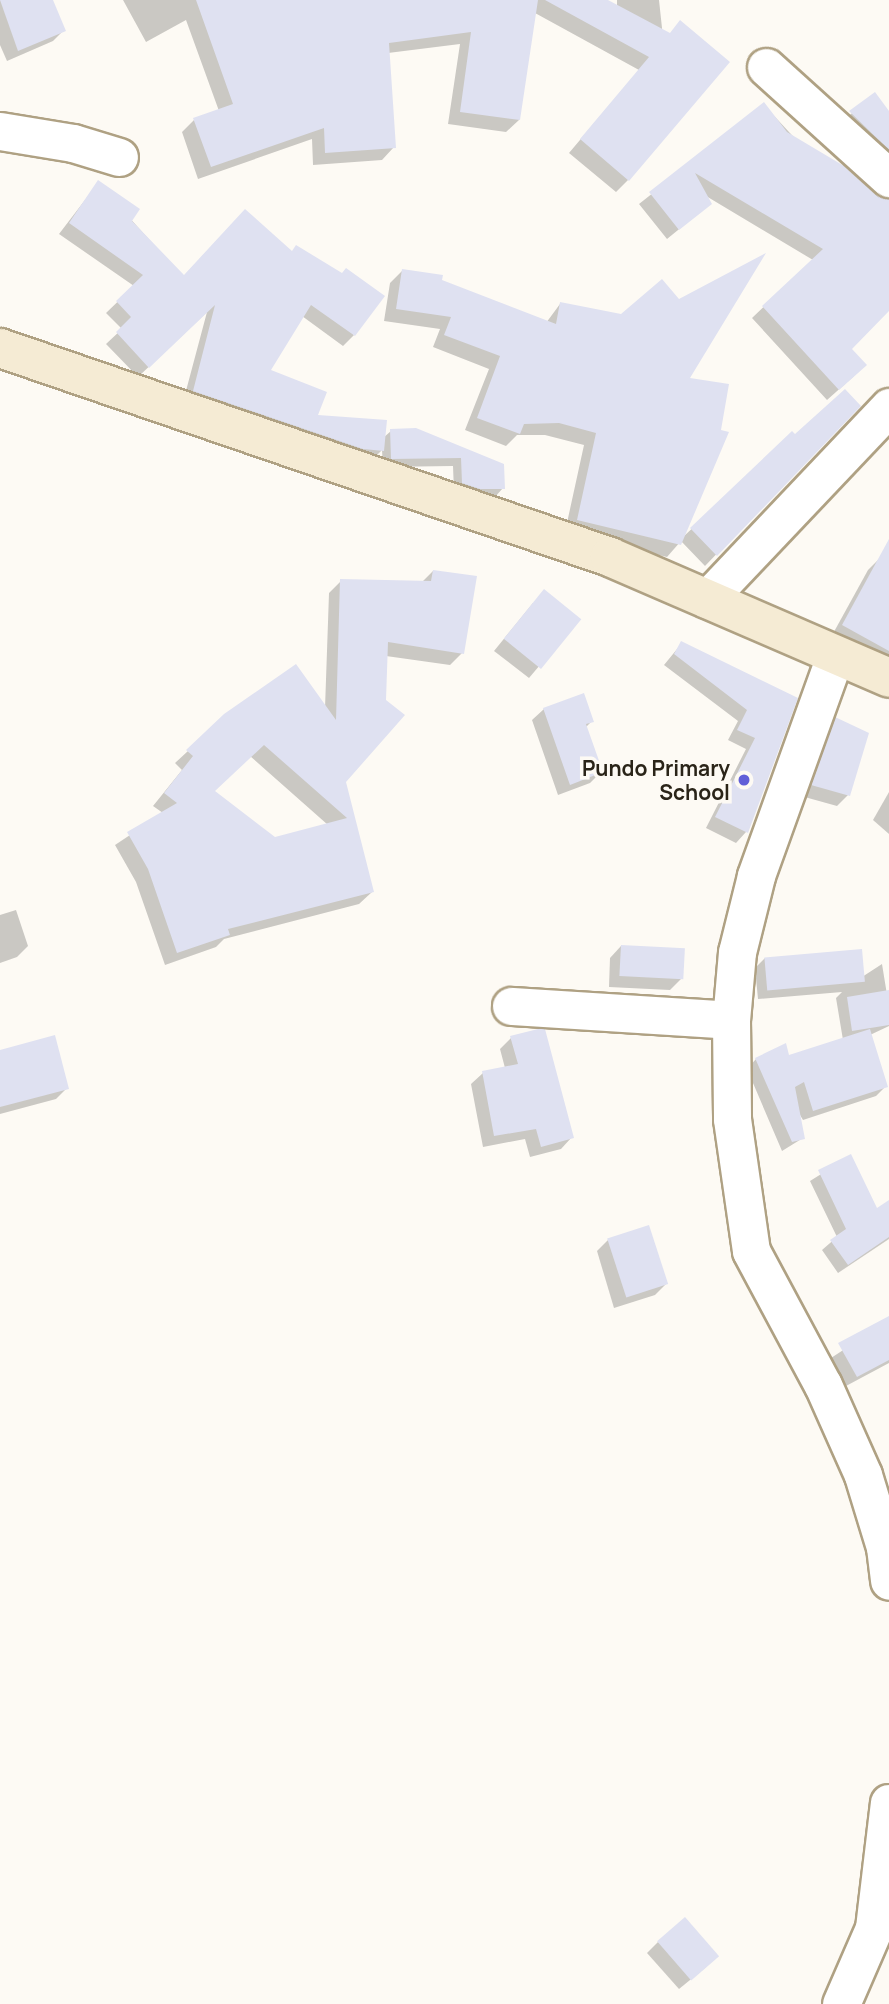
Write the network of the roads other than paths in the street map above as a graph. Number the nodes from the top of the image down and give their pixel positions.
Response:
1 (766, 67) dead end
2 (0, 131) edge
3 (119, 157) dead end
4 (889, 178) edge
5 (0, 348) edge
6 (889, 407) edge
7 (708, 599) junction
8 (835, 656) junction
9 (889, 678) edge
10 (511, 1006) dead end
11 (731, 1020) junction
12 (889, 1581) edge
13 (889, 1803) edge
14 (841, 2004) edge

1 - 4 street
2 - 3 street
5 - 7 street
6 - 7 street
7 - 8 street
8 - 9 street
8 - 11 street
10 - 11 street
11 - 12 street
13 - 14 street

